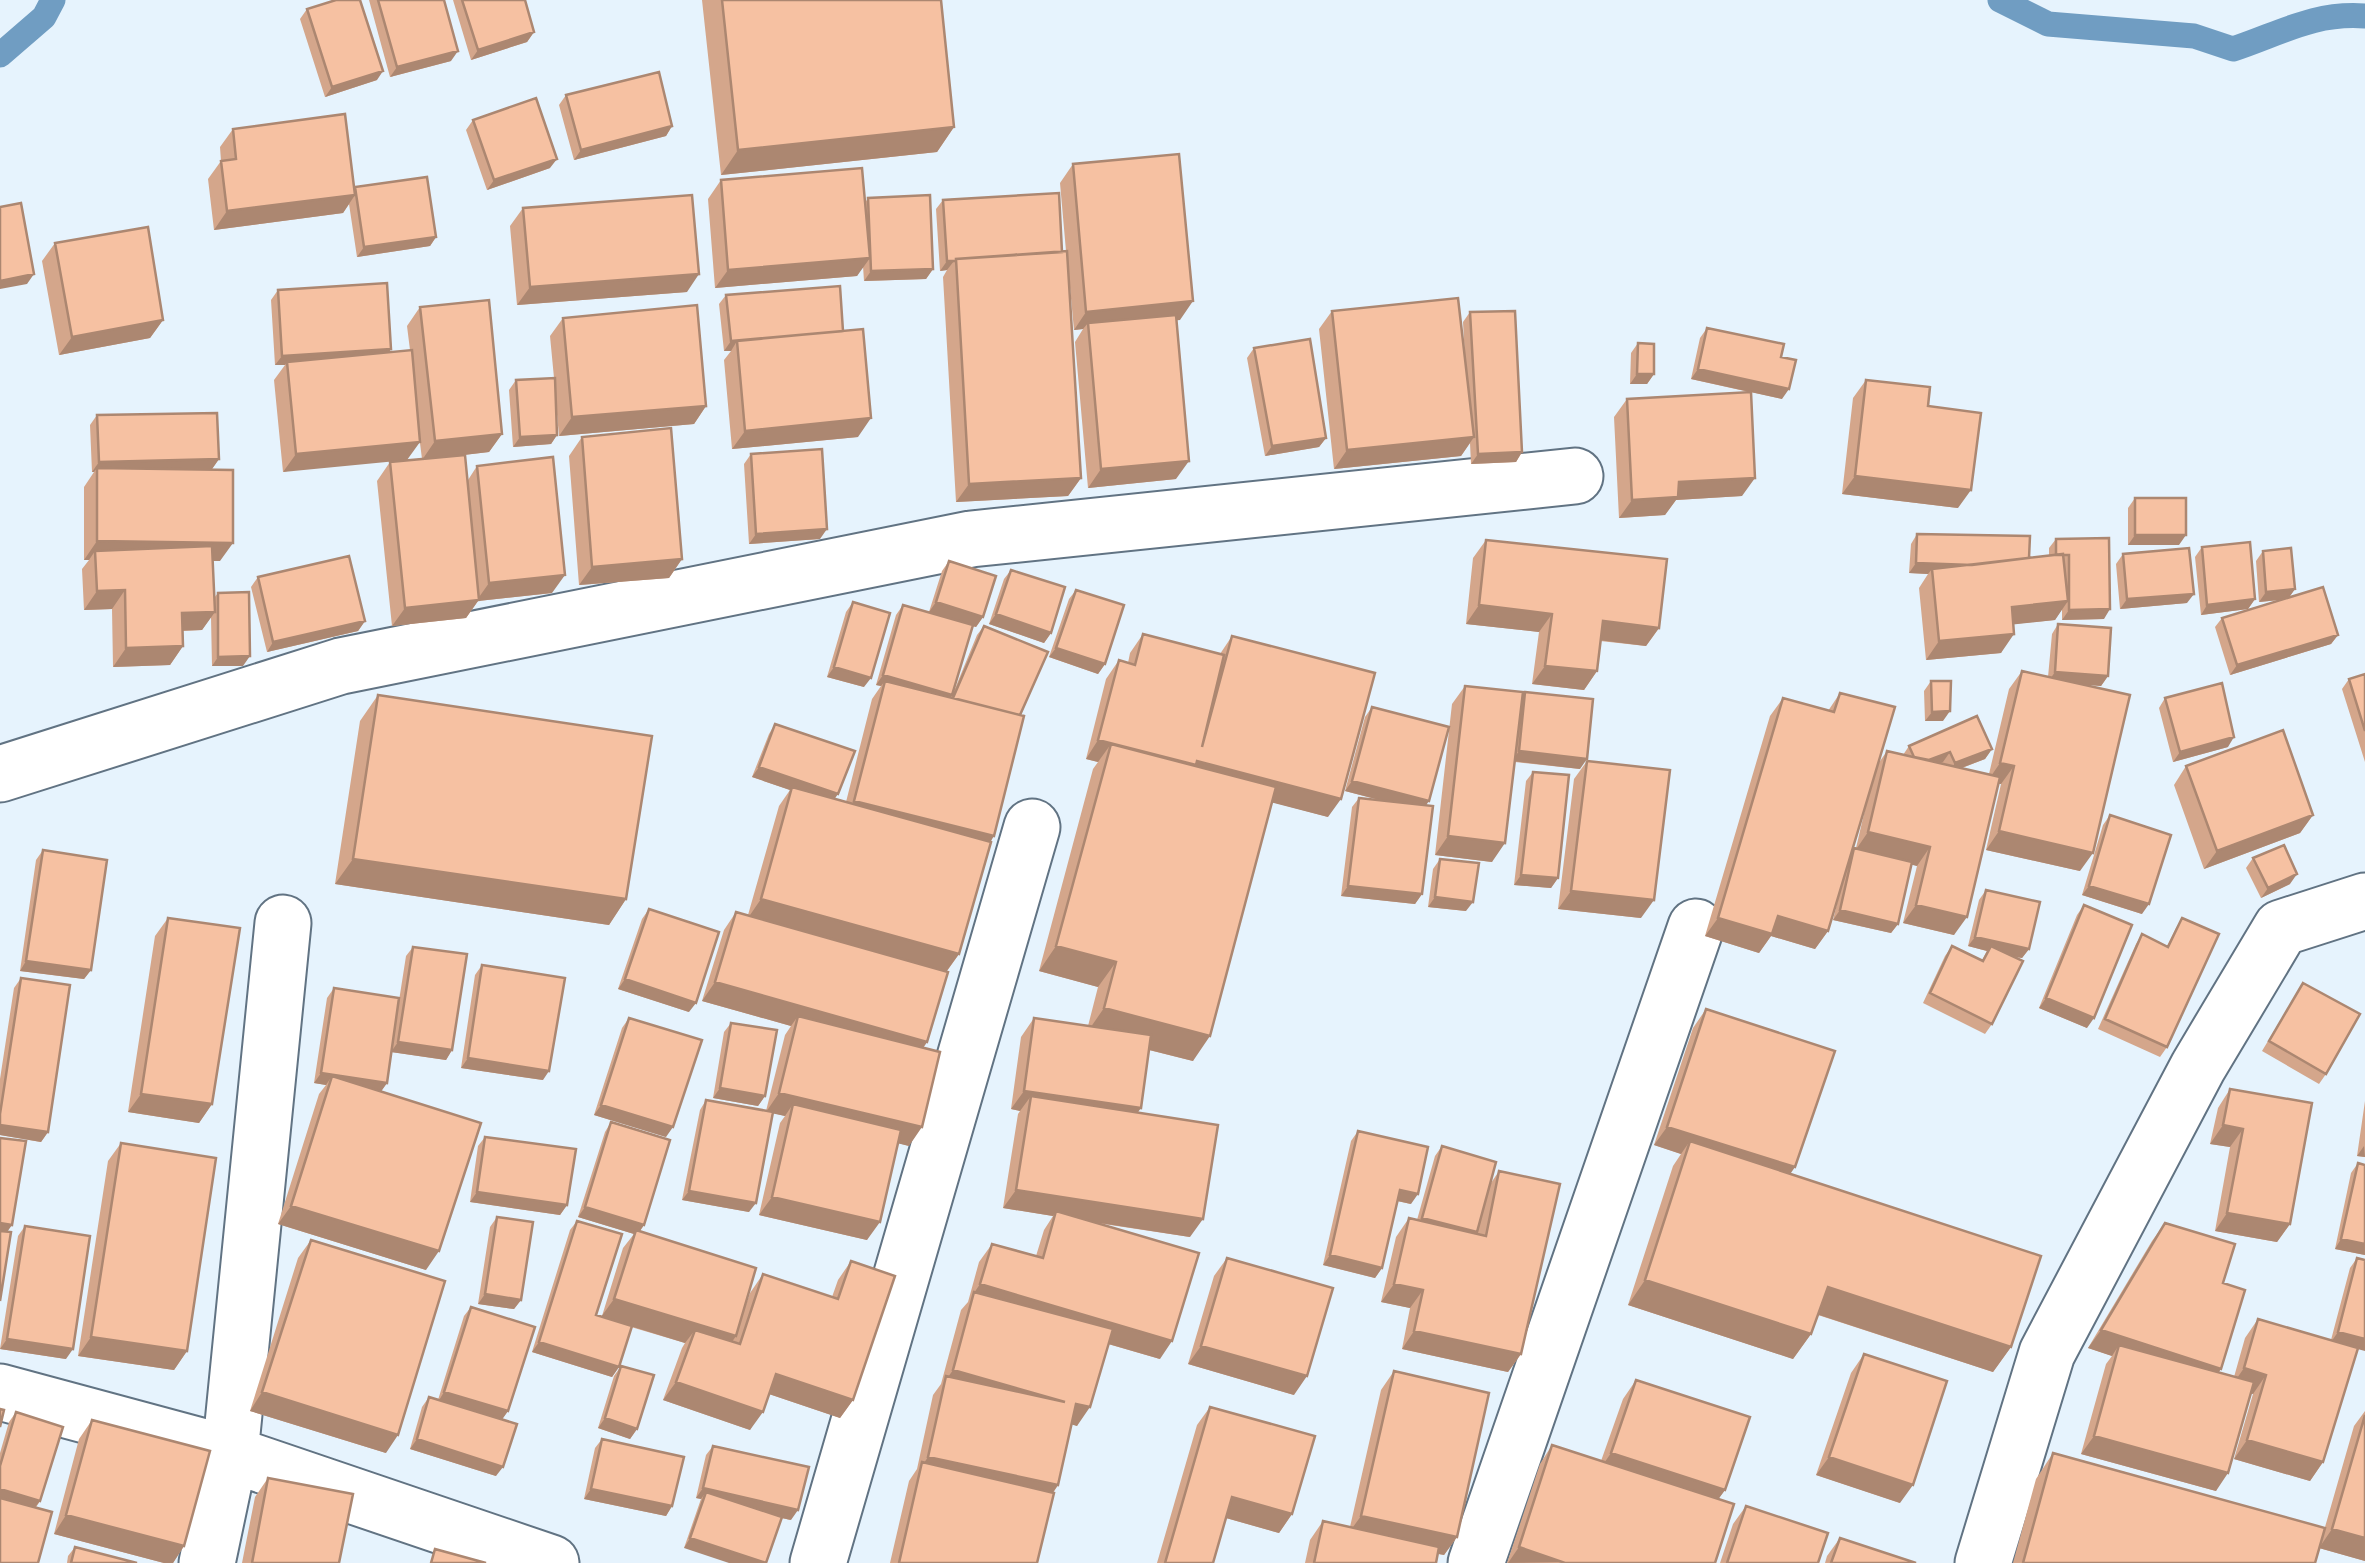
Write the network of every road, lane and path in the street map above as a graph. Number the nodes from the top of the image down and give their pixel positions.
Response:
1 (1575, 476) dead end
2 (0, 774) edge
3 (1032, 827) dead end
4 (2365, 901) edge
5 (283, 923) dead end
6 (1696, 928) dead end
7 (0, 1392) edge
8 (230, 1454) junction
9 (208, 1563) edge
10 (551, 1563) edge
11 (818, 1563) edge
12 (1476, 1563) edge
13 (1983, 1563) edge

1 - 2 street
3 - 11 street
4 - 13 street
5 - 8 street
6 - 12 street
7 - 8 street
8 - 9 street
8 - 10 street

